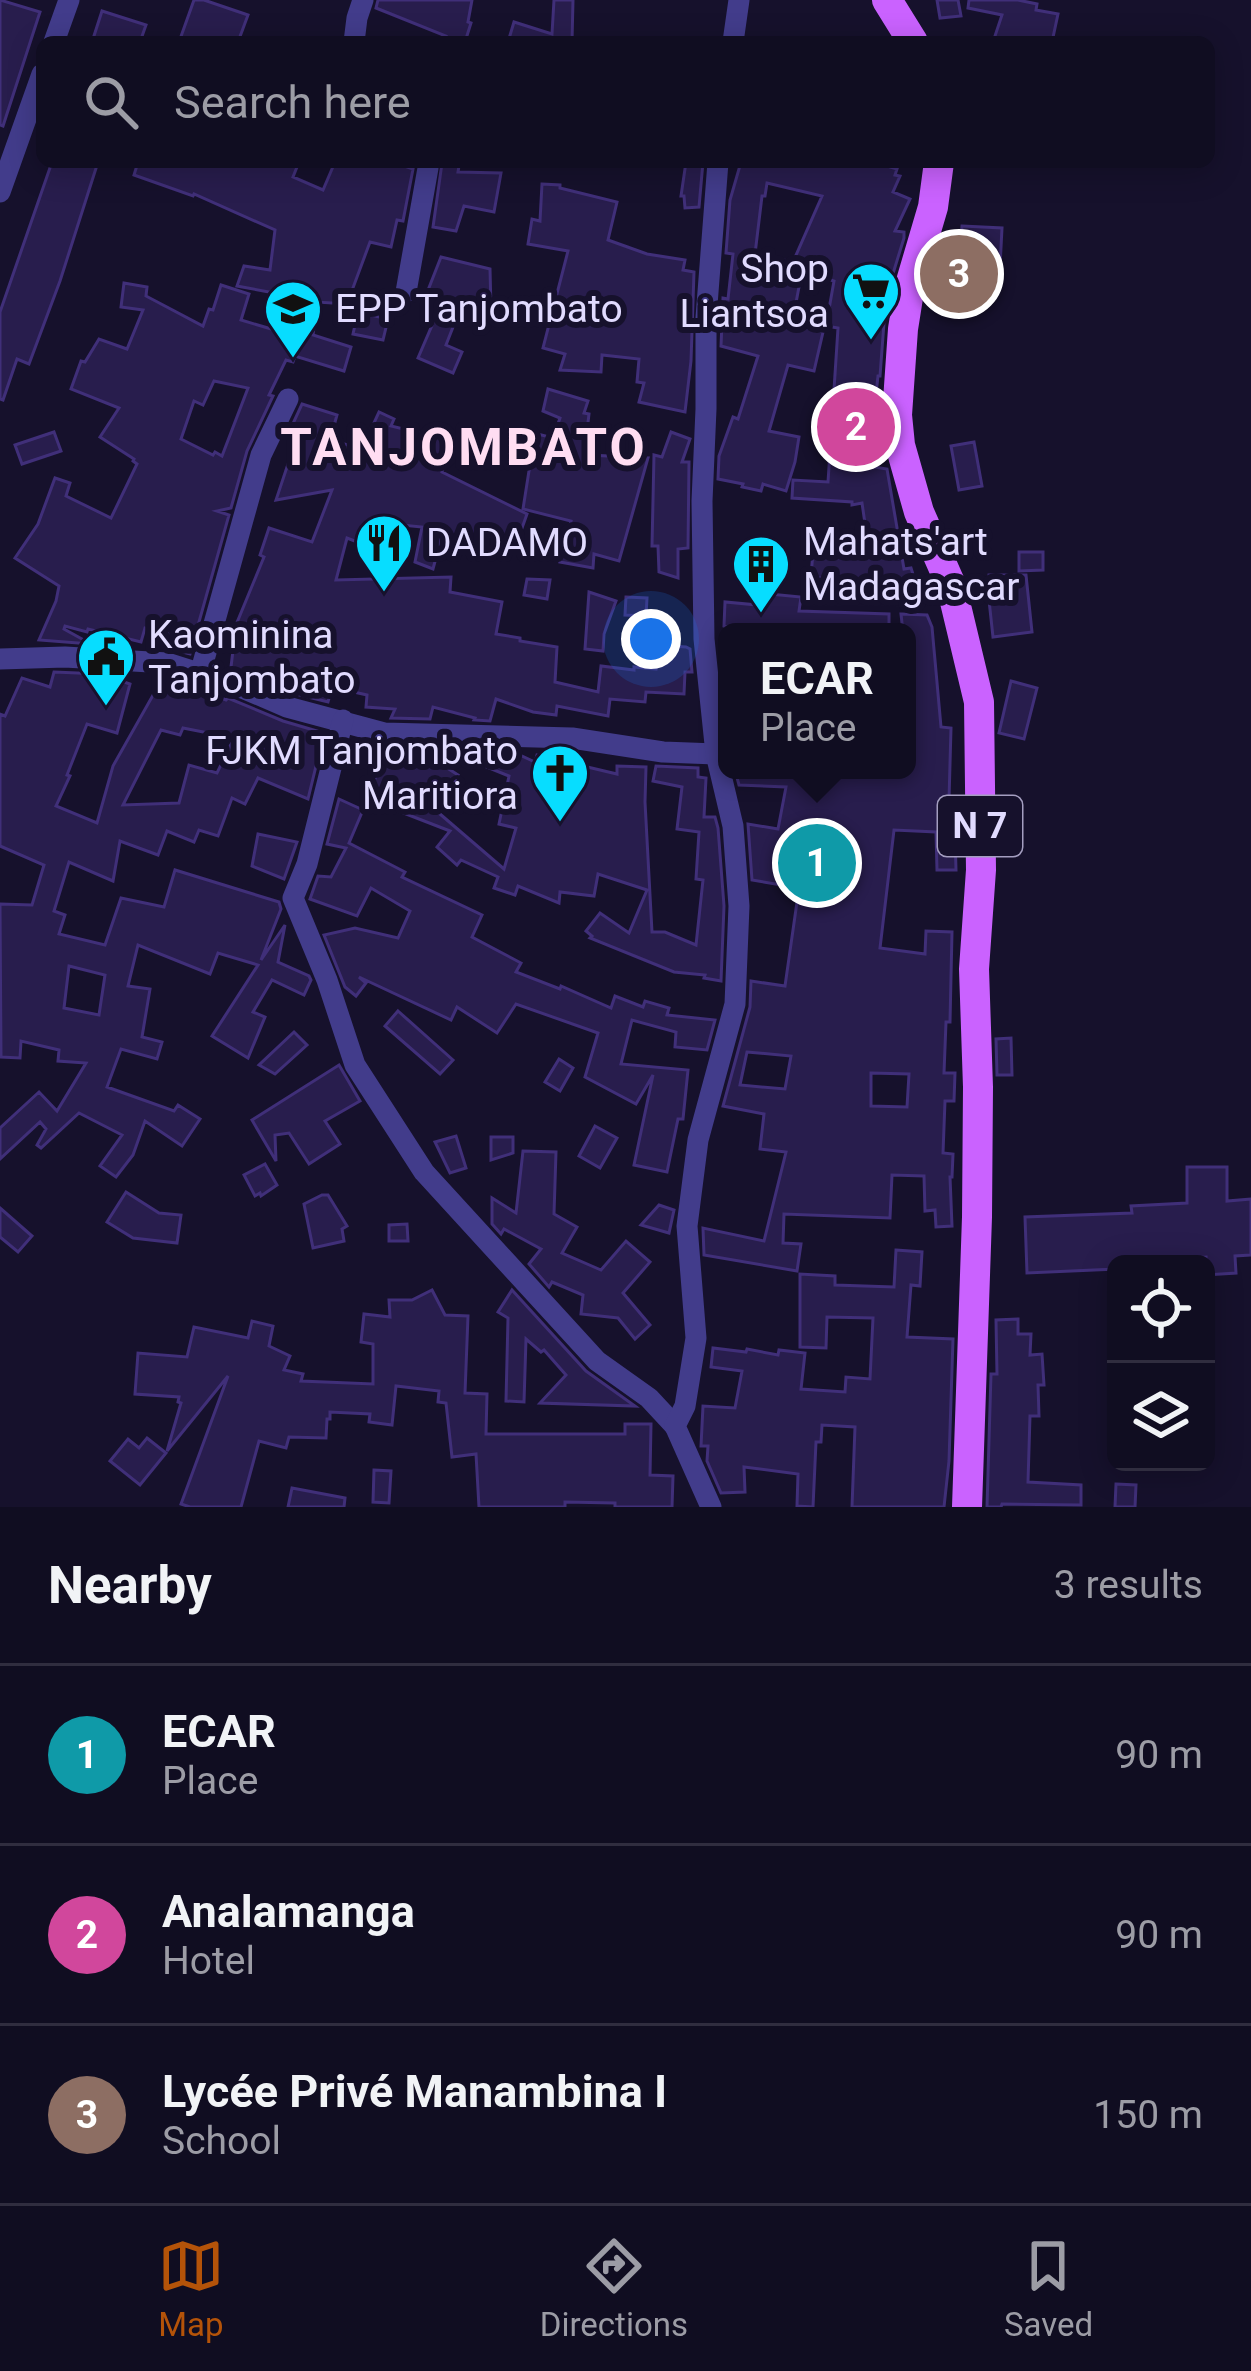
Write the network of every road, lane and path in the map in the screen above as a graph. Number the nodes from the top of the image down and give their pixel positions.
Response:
1 (69, 0) edge
2 (363, 0) edge
3 (739, 0) edge
4 (887, 0) edge
5 (56, 36) edge
6 (354, 36) edge
7 (734, 36) edge
8 (909, 36) edge
9 (36, 91) edge
10 (428, 168) edge
11 (718, 168) edge
12 (938, 168) edge
13 (0, 192) edge
14 (406, 292) dead end
15 (288, 399) dead end
16 (0, 659) edge
17 (200, 674) junction
18 (343, 720) junction
19 (716, 754) junction
20 (718, 762) edge
21 (722, 779) edge
22 (675, 1426) junction
23 (711, 1507) edge
24 (968, 1507) edge

1 - 5 street
2 - 6 street
3 - 7 street
4 - 8 main road
9 - 13 street
10 - 14 street
11 - 19 street
12 - 24 main road, N 7
15 - 17 street
16 - 17 street
17 - 18 street
18 - 19 street
18 - 22 street
19 - 20 street
21 - 22 street
22 - 23 street

